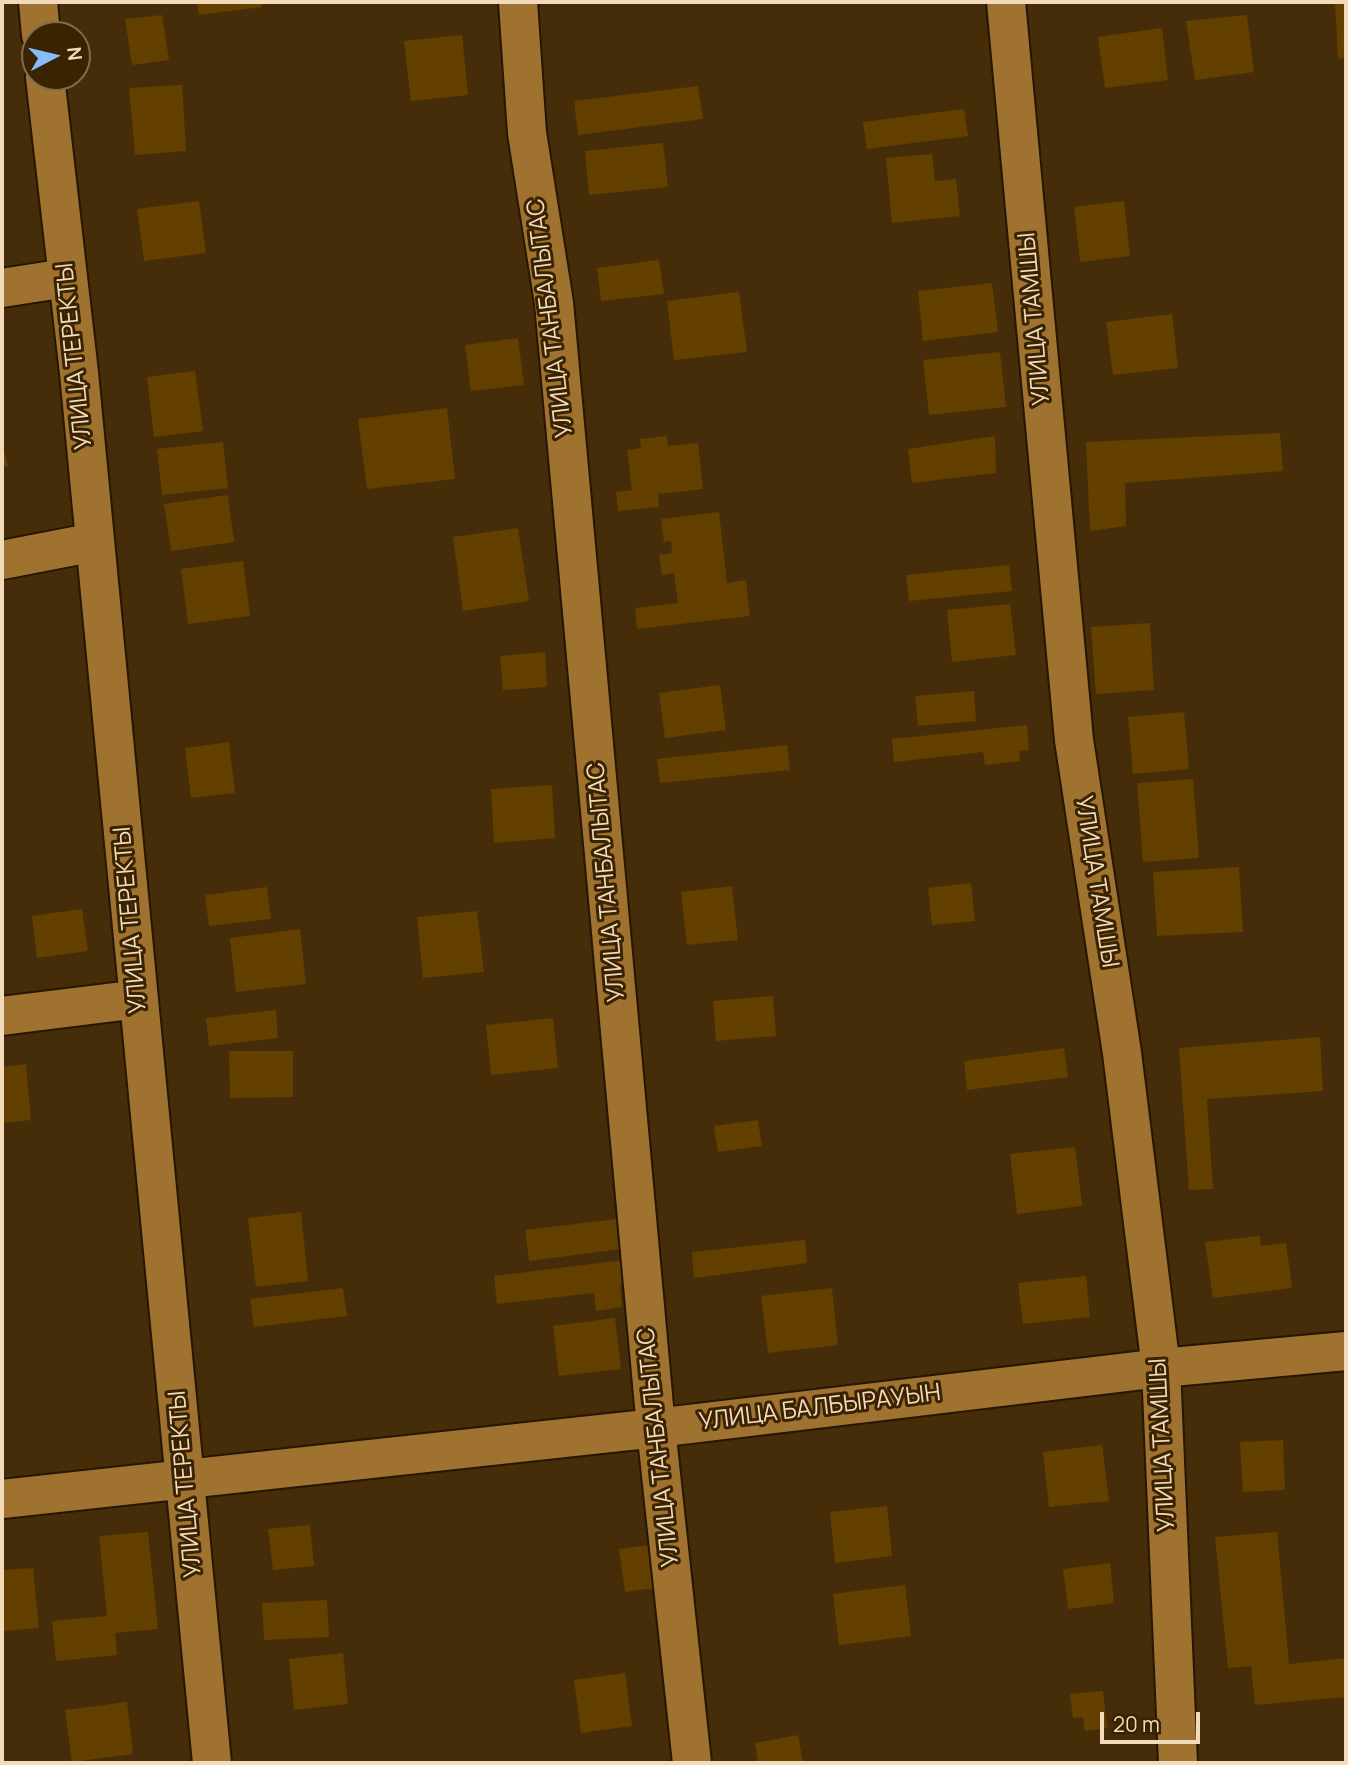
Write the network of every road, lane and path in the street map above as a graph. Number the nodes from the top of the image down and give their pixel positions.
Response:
1 (37, 2) edge
2 (518, 2) edge
3 (1006, 2) edge
4 (39, 21) edge
5 (46, 91) edge
6 (66, 278) junction
7 (2, 288) edge
8 (95, 542) junction
9 (2, 560) edge
10 (139, 999) junction
11 (2, 1016) edge
12 (1346, 1351) edge
13 (1161, 1368) junction
14 (656, 1428) junction
15 (185, 1480) junction
16 (2, 1499) edge
17 (212, 1763) edge
18 (692, 1763) edge
19 (1178, 1763) edge

1 - 4 street
2 - 14 street, УЛИЦА ТАНБАЛЫТАС
3 - 13 street, УЛИЦА ТАМШЫ
5 - 6 street, УЛИЦА ТЕРЕКТЫ
6 - 7 street
6 - 8 street, УЛИЦА ТЕРЕКТЫ
8 - 9 street
8 - 10 street, УЛИЦА ТЕРЕКТЫ
10 - 11 street
10 - 15 street, УЛИЦА ТЕРЕКТЫ
12 - 13 street, УЛИЦА БАЛБЫРАУЫН
13 - 14 street, УЛИЦА БАЛБЫРАУЫН
13 - 19 street, УЛИЦА ТАМШЫ
14 - 15 street, УЛИЦА БАЛБЫРАУЫН
14 - 18 street, УЛИЦА ТАНБАЛЫТАС
15 - 16 street, УЛИЦА БАЛБЫРАУЫН
15 - 17 street, УЛИЦА ТЕРЕКТЫ

